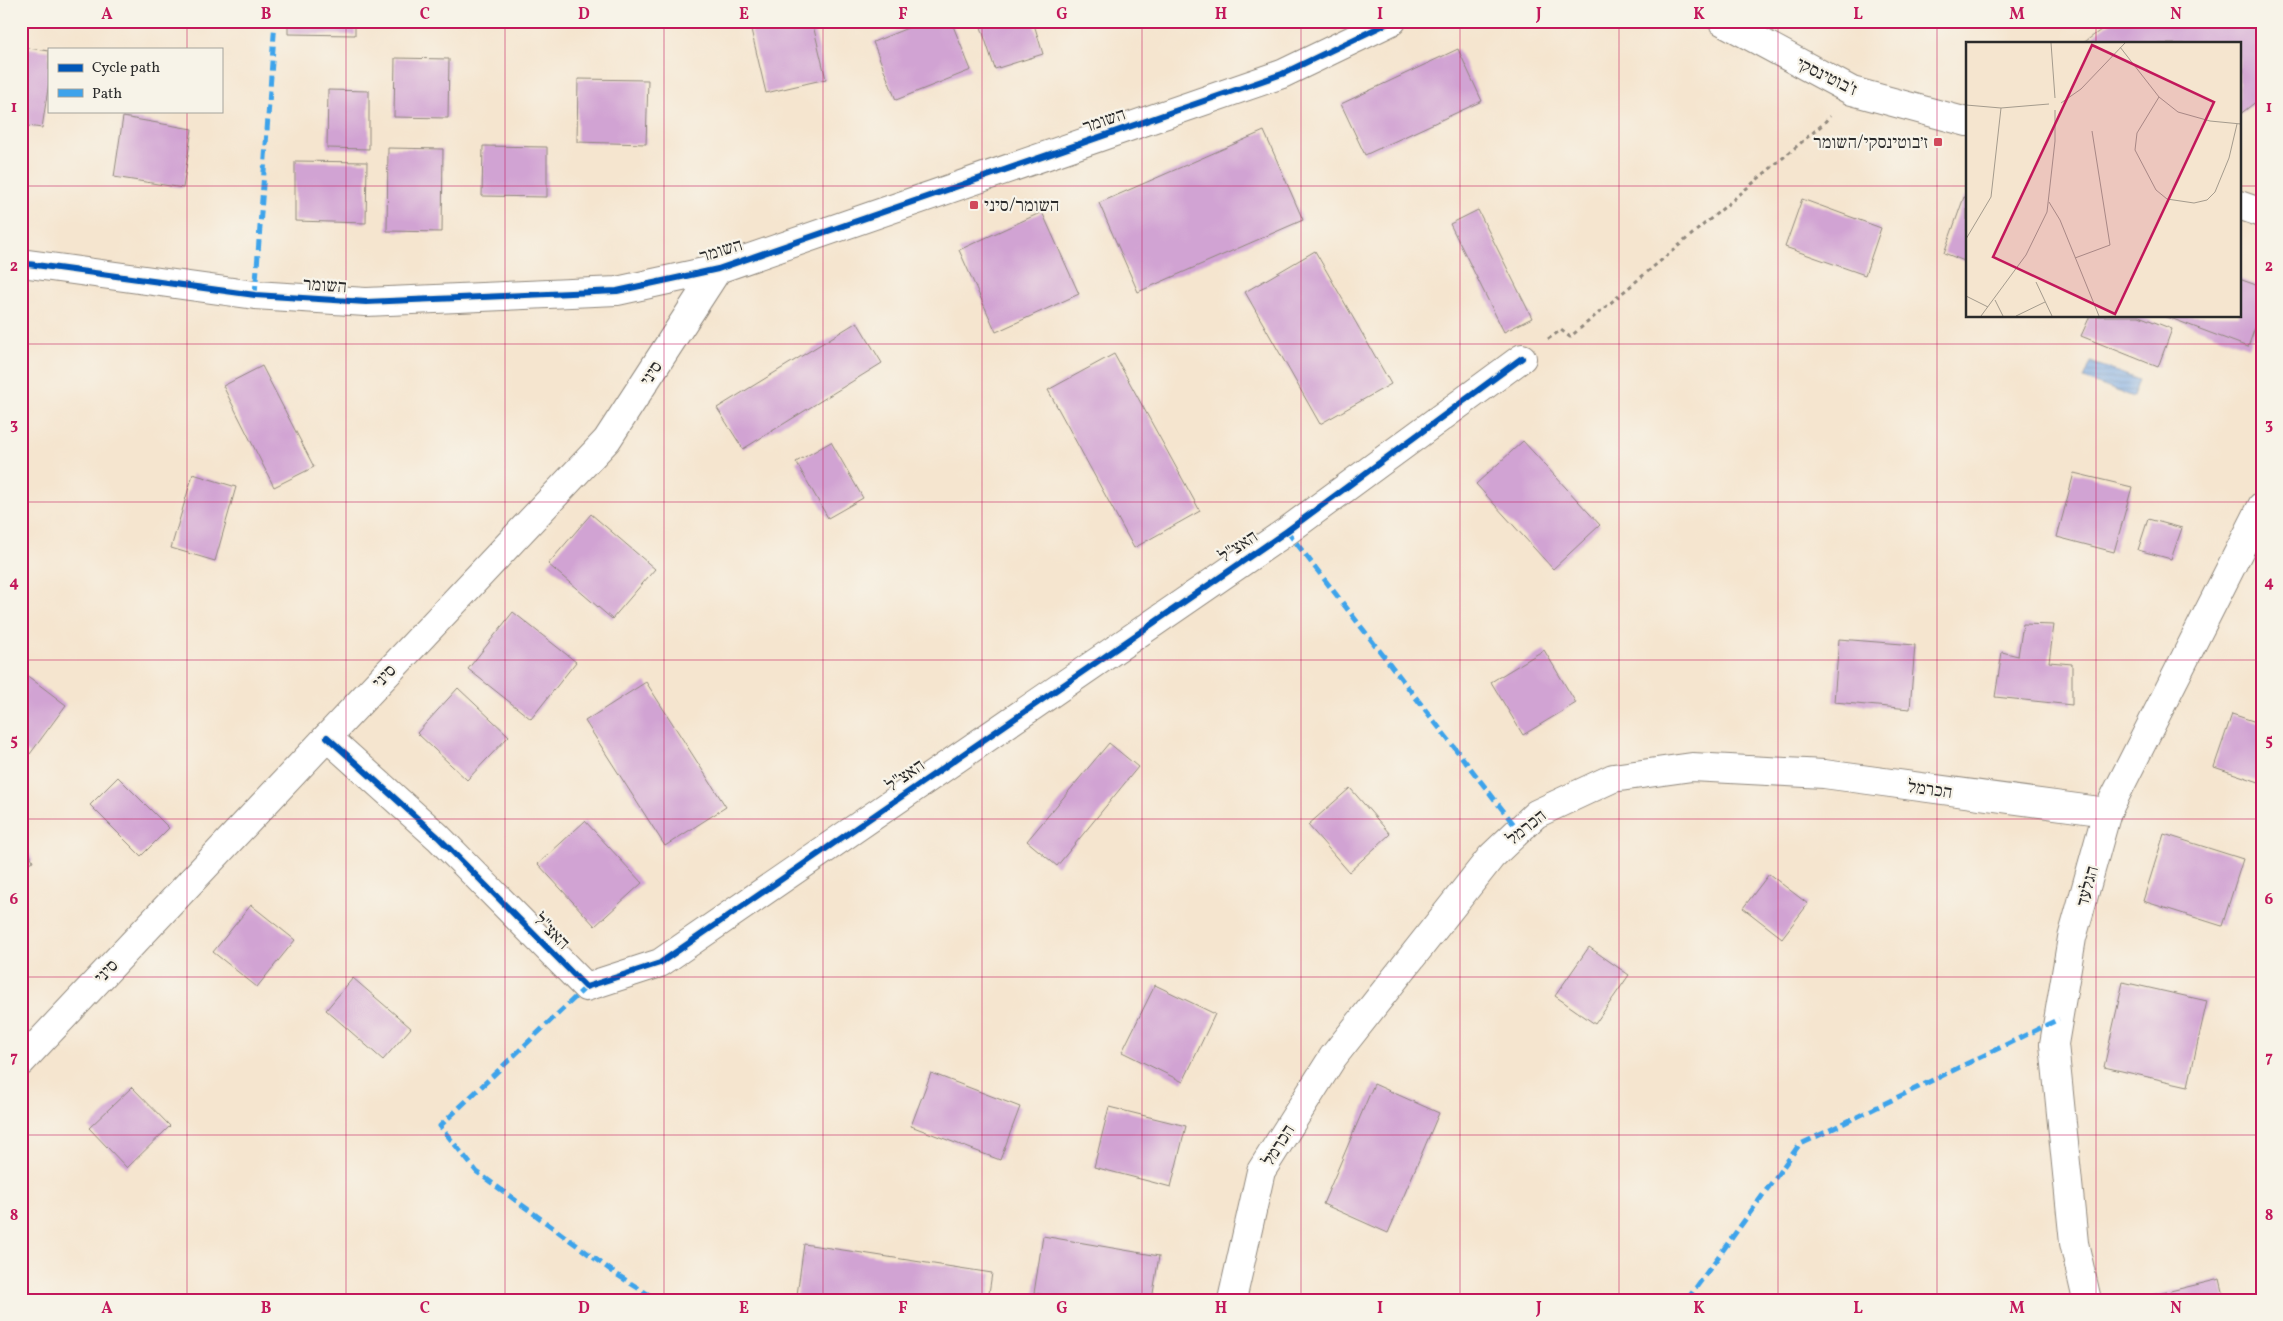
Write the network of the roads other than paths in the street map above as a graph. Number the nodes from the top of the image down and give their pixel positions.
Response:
1 (1392, 21) edge
2 (1722, 21) edge
3 (1966, 122) edge
4 (2240, 205) edge
5 (2262, 213) edge
6 (21, 263) edge
7 (718, 269) junction
8 (1522, 358) dead end
9 (2262, 506) edge
10 (327, 737) junction
11 (2106, 812) junction
12 (21, 1062) edge
13 (1232, 1300) edge
14 (2087, 1300) edge

1 - 7 street, השומר
2 - 3 street, ז'בוטינסקי
4 - 5 street
6 - 7 street, השומר
7 - 10 street, סיני
8 - 10 street, האצ"ל
9 - 11 street, הגלעד
10 - 12 street, סיני
11 - 13 street, הכרמל
11 - 14 street, הגלעד

